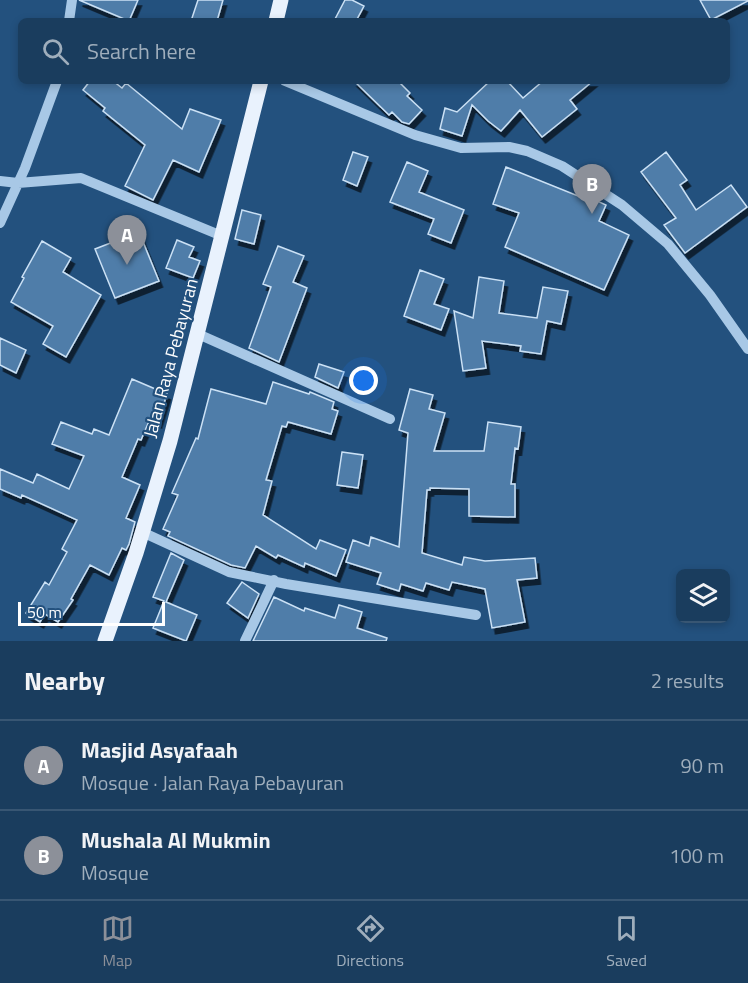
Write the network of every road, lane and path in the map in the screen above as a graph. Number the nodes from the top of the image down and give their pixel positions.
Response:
1 (72, 0) edge
2 (281, 0) edge
3 (69, 18) edge
4 (277, 18) edge
5 (56, 84) edge
6 (260, 84) edge
7 (292, 84) edge
8 (0, 181) edge
9 (18, 183) junction
10 (0, 223) edge
11 (222, 236) junction
12 (198, 334) junction
13 (748, 349) edge
14 (390, 419) dead end
15 (142, 532) junction
16 (274, 580) junction
17 (476, 615) dead end
18 (105, 641) edge
19 (244, 641) edge

1 - 3 street
2 - 4 main road
5 - 9 street
6 - 11 main road, Jalan Raya Pebayuran
7 - 13 street
8 - 9 street
9 - 10 street
9 - 11 street
11 - 12 main road, Jalan Raya Pebayuran
12 - 14 street
12 - 15 main road, Jalan Raya Pebayuran
15 - 16 street
15 - 18 main road, Jalan Raya Pebayuran
16 - 17 street
16 - 19 street

